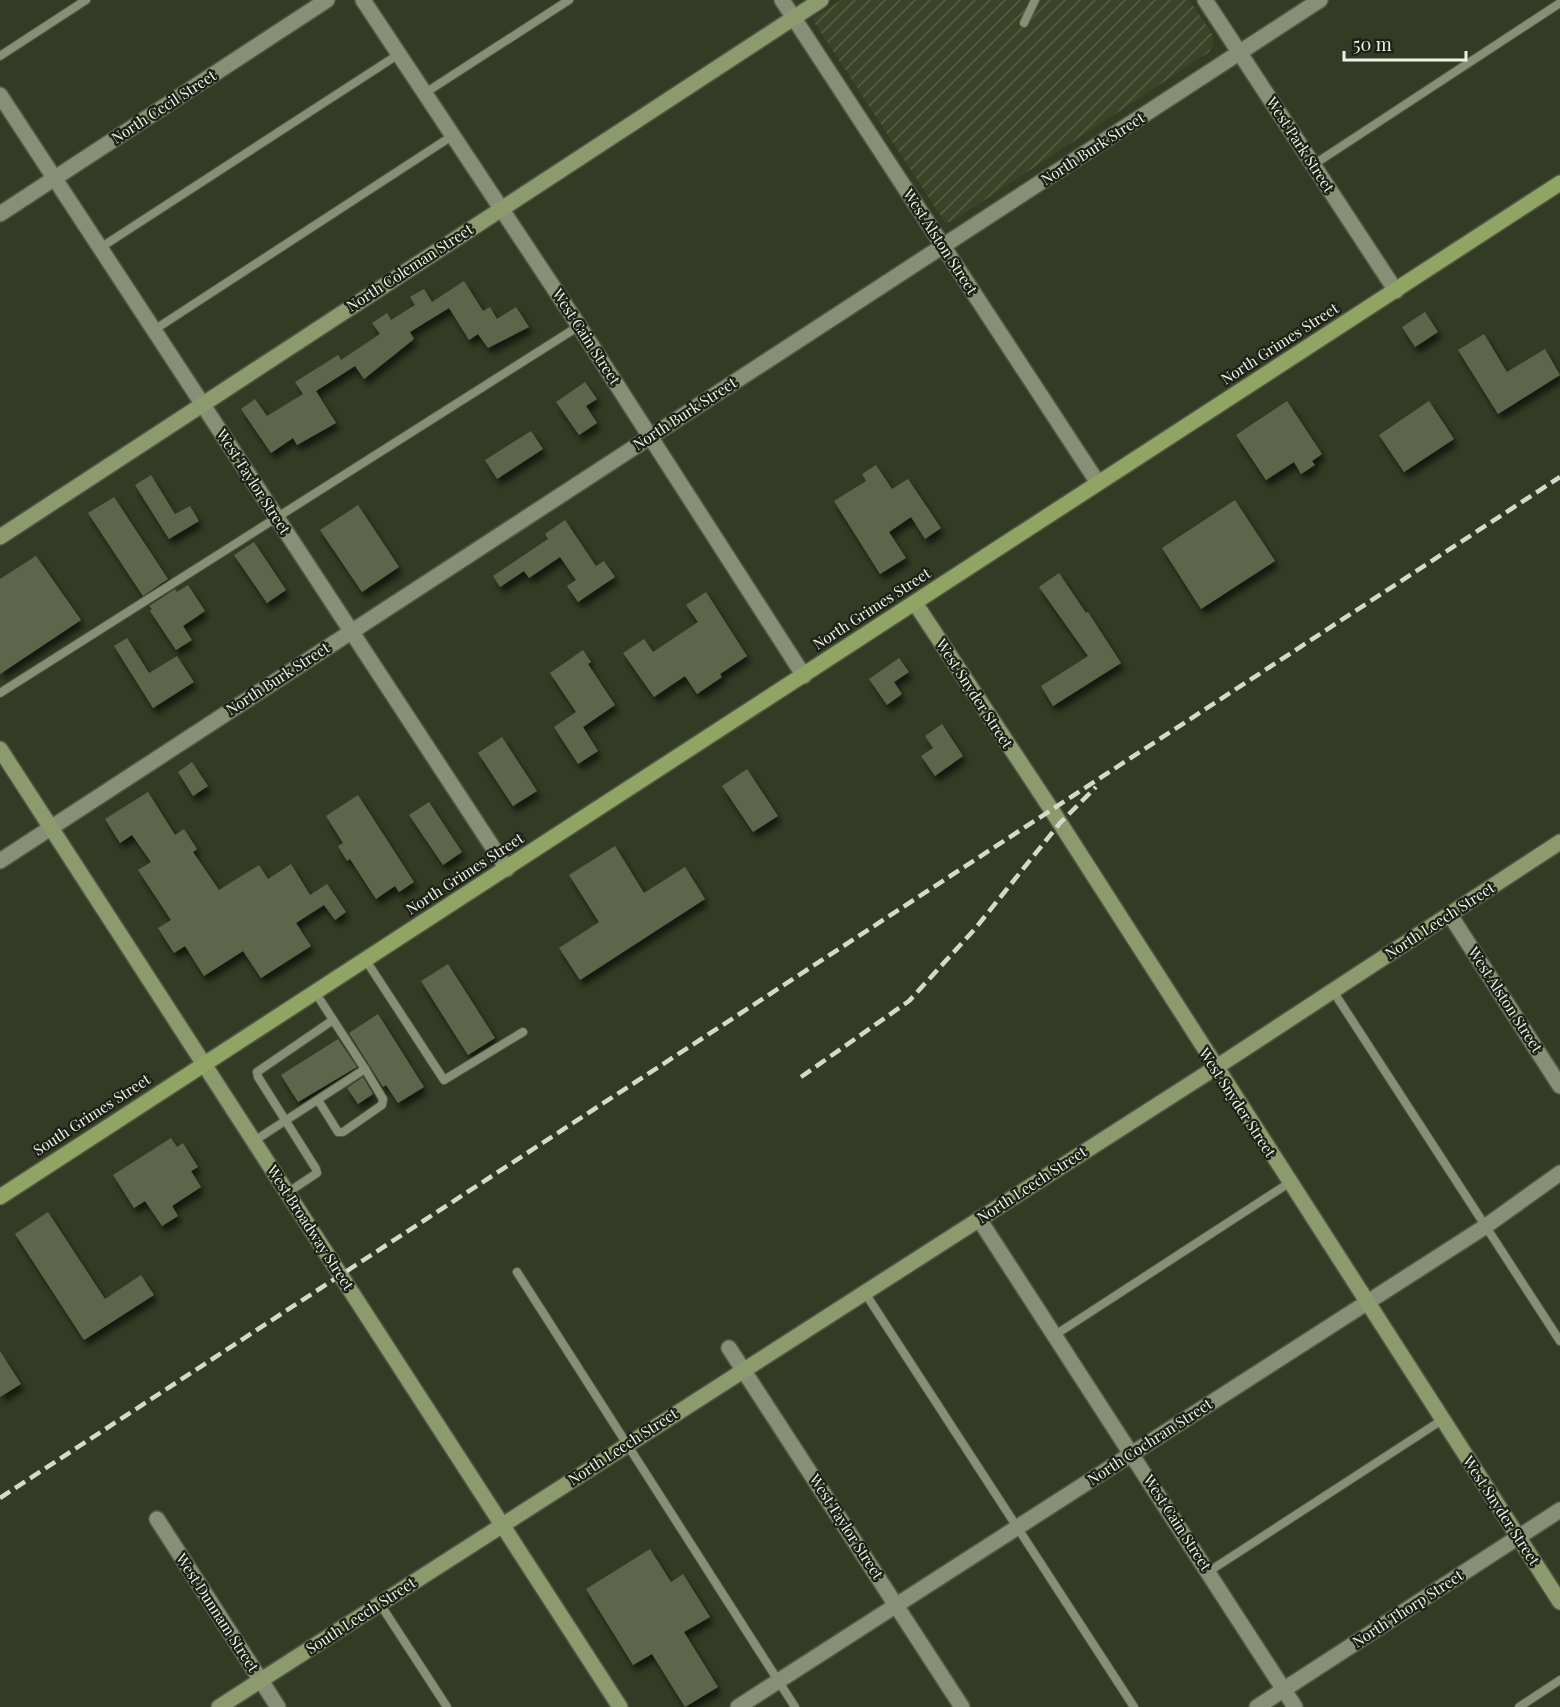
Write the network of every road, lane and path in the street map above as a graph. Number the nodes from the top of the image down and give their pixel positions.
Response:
1 (86, 0) edge
2 (327, 0) edge
3 (363, 0) edge
4 (569, 0) edge
5 (782, 0) edge
6 (822, 0) edge
7 (1035, 0) edge
8 (1205, 0) edge
9 (1320, 0) edge
10 (1560, 3) edge
11 (794, 18) junction
12 (1024, 23) dead end
13 (1239, 53) junction
14 (399, 54) junction
15 (0, 56) edge
16 (425, 93) junction
17 (0, 95) edge
18 (452, 136) junction
19 (1313, 165) junction
20 (54, 179) junction
21 (1560, 183) edge
22 (501, 208) junction
23 (0, 214) edge
24 (944, 247) junction
25 (100, 248) junction
26 (1396, 291) junction
27 (579, 326) junction
28 (154, 330) junction
29 (202, 405) junction
30 (651, 437) junction
31 (1098, 483) junction
32 (276, 518) junction
33 (0, 537) edge
34 (915, 603) junction
35 (351, 632) junction
36 (804, 676) junction
37 (0, 693) edge
38 (0, 749) edge
39 (51, 828) junction
40 (1560, 842) edge
41 (0, 861) edge
42 (507, 868) junction
43 (1450, 915) junction
44 (365, 959) junction
45 (1333, 991) junction
46 (315, 992) junction
47 (333, 1020) junction
48 (523, 1032) dead end
49 (203, 1064) junction
50 (1215, 1068) junction
51 (365, 1069) junction
52 (1560, 1086) edge
53 (318, 1100) junction
54 (285, 1121) junction
55 (254, 1141) junction
56 (1560, 1173) edge
57 (1289, 1183) junction
58 (287, 1193) junction
59 (0, 1197) edge
60 (979, 1220) junction
61 (1486, 1226) junction
62 (517, 1272) dead end
63 (865, 1293) junction
64 (1366, 1303) junction
65 (1055, 1335) junction
66 (1560, 1341) edge
67 (729, 1348) dead end
68 (745, 1370) junction
69 (1442, 1420) junction
70 (628, 1444) junction
71 (1132, 1454) junction
72 (1560, 1510) edge
73 (157, 1518) dead end
74 (502, 1525) junction
75 (1016, 1528) junction
76 (1518, 1537) junction
77 (1208, 1572) junction
78 (1560, 1602) edge
79 (380, 1604) junction
80 (896, 1605) junction
81 (261, 1680) junction
82 (1560, 1680) edge
83 (778, 1681) junction
84 (1284, 1689) junction
85 (219, 1707) edge
86 (278, 1707) edge
87 (447, 1707) edge
88 (620, 1707) edge
89 (738, 1707) edge
90 (795, 1707) edge
91 (962, 1707) edge
92 (1134, 1707) edge
93 (1257, 1707) edge
94 (1295, 1707) edge
95 (1519, 1707) edge

1 - 15 lane
2 - 20 street, North Cecil Street
3 - 14 street, West Cain Street
4 - 16 lane
5 - 11 street, West Alston Street
6 - 11 street, North Coleman Street
7 - 12 lane
8 - 13 street, West Park Street
9 - 13 street, North Burk Street
10 - 19 lane
11 - 22 street, North Coleman Street
11 - 24 street, West Alston Street
13 - 19 street, West Park Street
13 - 24 street, North Burk Street
14 - 16 street, West Cain Street
14 - 25 lane
16 - 18 street, West Cain Street
17 - 20 street, West Taylor Street
18 - 22 street, West Cain Street
18 - 28 lane
19 - 26 street, West Park Street
20 - 23 street, North Cecil Street
20 - 25 street, West Taylor Street
21 - 26 main road, North Grimes Street
22 - 27 street, West Cain Street
22 - 29 street, North Coleman Street
24 - 30 street, North Burk Street
24 - 31 street, West Alston Street
25 - 28 street, West Taylor Street
26 - 31 main road, North Grimes Street
27 - 30 street, West Cain Street
27 - 32 lane
28 - 29 street, West Taylor Street
29 - 32 street, West Taylor Street
29 - 33 street, North Coleman Street
30 - 35 street, North Burk Street
30 - 36 street, West Cain Street
31 - 34 main road, North Grimes Street
32 - 35 street, West Taylor Street
32 - 37 lane
34 - 36 main road, North Grimes Street
34 - 50 street, West Snyder Street
35 - 39 street, North Burk Street
35 - 42 street, West Taylor Street
36 - 42 main road, North Grimes Street
38 - 39 street, West Broadway Street
39 - 41 street, North Burk Street
39 - 49 street, West Broadway Street
40 - 43 street, North Leech Street
42 - 44 main road, North Grimes Street
43 - 45 street, North Leech Street
43 - 52 street, West Alston Street
44 - 46 main road, North Grimes Street
44 - 48 lane
45 - 50 street, North Leech Street
45 - 61 lane
46 - 47 lane
46 - 49 main road, North Grimes Street
47 - 51 lane
47 - 54 lane
49 - 55 street, West Broadway Street
49 - 59 main road, South Grimes Street
50 - 57 street, West Snyder Street
50 - 60 street, North Leech Street
51 - 53 lane
51 - 53 lane
53 - 54 lane
54 - 55 lane
54 - 58 lane
55 - 58 street, West Broadway Street
56 - 61 street, North Cochran Street
57 - 64 street, West Snyder Street
57 - 65 lane
58 - 74 street, West Broadway Street
60 - 63 street, North Leech Street
60 - 65 street, West Cain Street
61 - 64 street, North Cochran Street
61 - 66 lane
62 - 70 lane
63 - 68 street, North Leech Street
63 - 75 lane
64 - 69 street, West Snyder Street
64 - 71 street, North Cochran Street
65 - 71 street, West Cain Street
67 - 68 street, West Taylor Street
68 - 70 street, North Leech Street
68 - 80 street, West Taylor Street
69 - 76 street, West Snyder Street
69 - 77 lane
70 - 74 street, North Leech Street
70 - 83 lane
71 - 75 street, North Cochran Street
71 - 77 street, West Cain Street
72 - 76 street, North Thorp Street
73 - 81 street, West Dunnam Street
74 - 79 street, South Leech Street
74 - 88 street, West Broadway Street
75 - 80 street, North Cochran Street
75 - 92 lane
76 - 78 street, West Snyder Street
76 - 84 street, North Thorp Street
77 - 84 street, West Cain Street
79 - 81 street, South Leech Street
79 - 87 lane
80 - 83 street, North Cochran Street
80 - 91 street, West Taylor Street
81 - 85 street, South Leech Street
81 - 86 street, West Dunnam Street
82 - 95 lane
83 - 89 street, North Cochran Street
83 - 90 lane
84 - 93 street, North Thorp Street
84 - 94 street, West Cain Street

